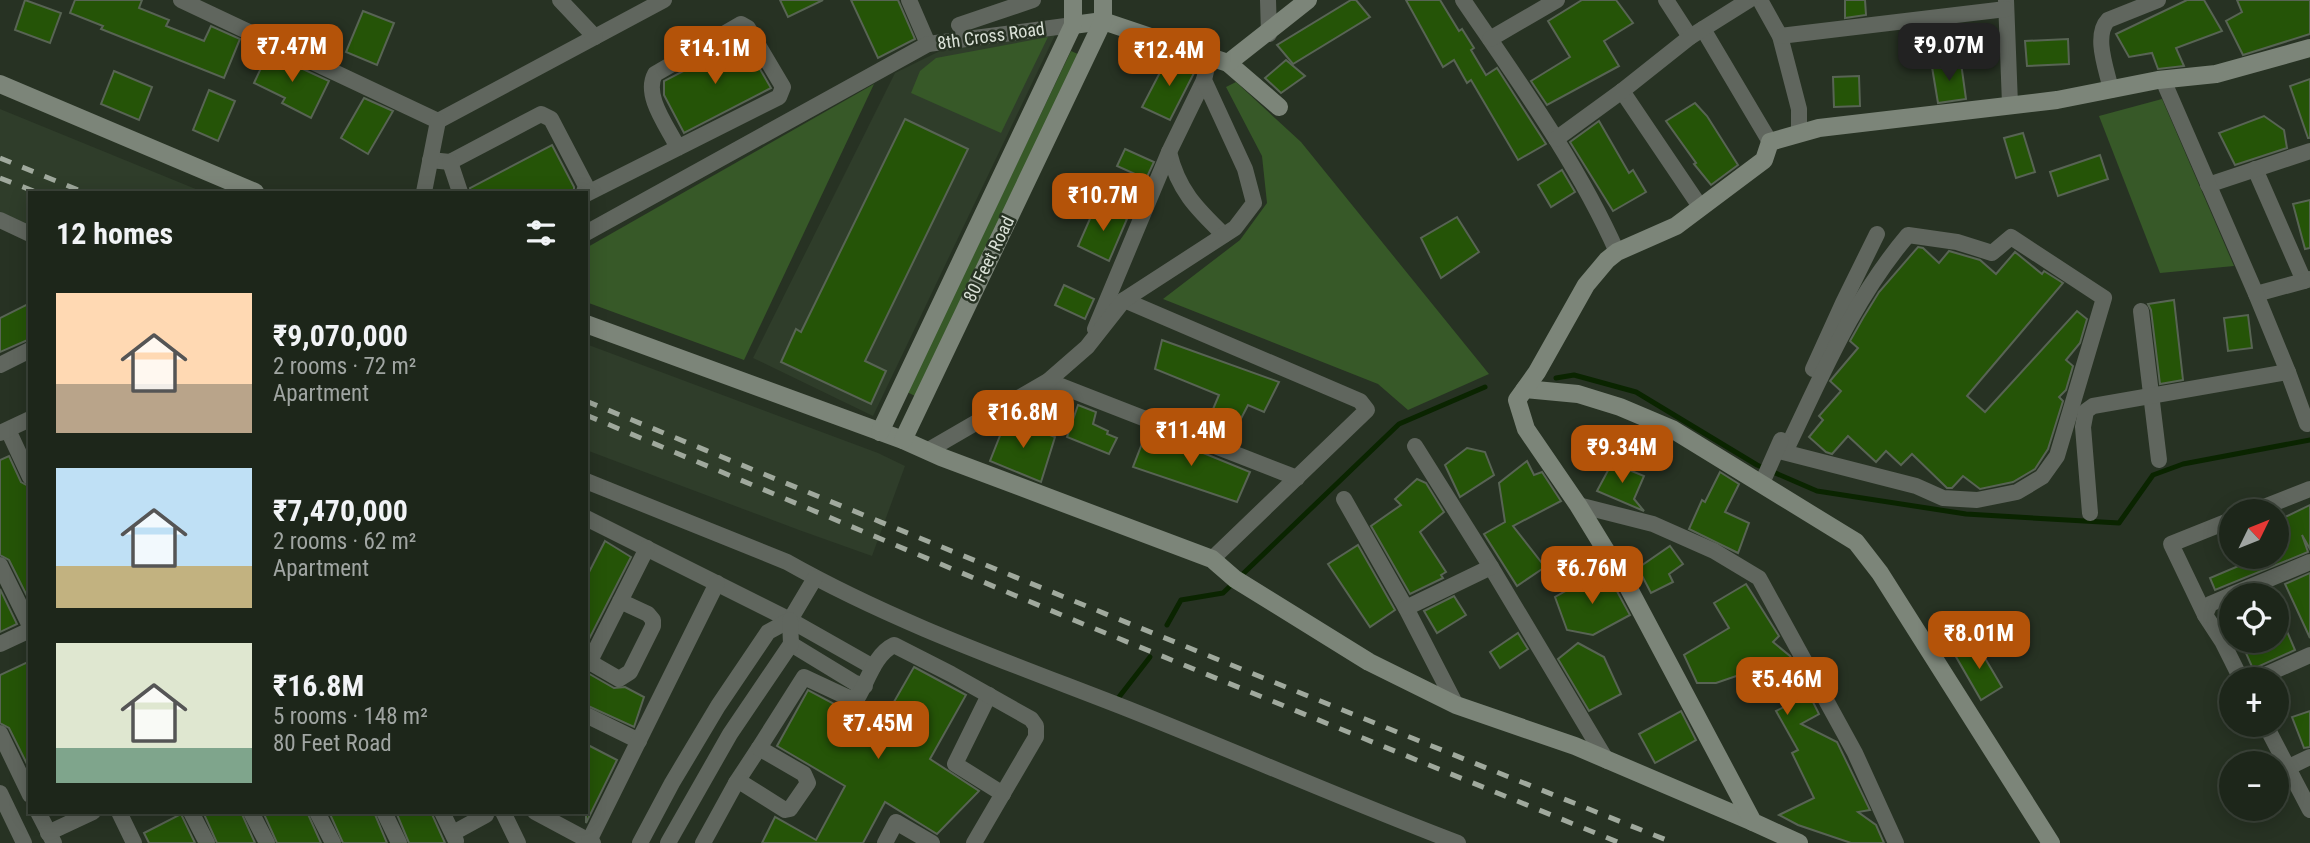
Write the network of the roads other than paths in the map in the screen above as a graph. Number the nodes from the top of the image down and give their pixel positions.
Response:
1 (181, 0) edge
2 (560, 0) edge
3 (664, 0) edge
4 (909, 0) edge
5 (1034, 0) edge
6 (1073, 0) edge
7 (1103, 0) edge
8 (1268, 0) edge
9 (1308, 0) edge
10 (1463, 0) edge
11 (1557, 0) edge
12 (1666, 0) edge
13 (1749, 0) edge
14 (1760, 0) edge
15 (2158, 0) edge
16 (2006, 4) edge
17 (645, 5) edge
18 (1103, 21) junction
19 (959, 25) dead end
20 (1073, 25) junction
21 (1696, 33) junction
22 (1269, 34) junction
23 (1780, 36) junction
24 (594, 37) junction
25 (1490, 39) junction
26 (928, 44) junction
27 (2310, 48) edge
28 (1209, 58) junction
29 (1228, 64) junction
30 (1204, 80) junction
31 (2162, 80) junction
32 (0, 84) edge
33 (2111, 90) junction
34 (1622, 91) junction
35 (2010, 104) junction
36 (1279, 107) dead end
37 (438, 121) junction
38 (1799, 134) junction
39 (1556, 139) junction
40 (1770, 142) junction
41 (678, 148) junction
42 (2310, 151) edge
43 (1169, 152) junction
44 (430, 160) junction
45 (450, 162) junction
46 (2255, 169) junction
47 (2208, 185) junction
48 (253, 191) edge
49 (424, 191) edge
50 (460, 191) edge
51 (585, 191) edge
52 (588, 192) edge
53 (1701, 208) junction
54 (0, 220) edge
55 (588, 232) edge
56 (28, 233) edge
57 (1224, 234) junction
58 (1877, 234) dead end
59 (1617, 252) junction
60 (2307, 280) edge
61 (2256, 293) junction
62 (1124, 300) junction
63 (1848, 306) junction
64 (2141, 312) dead end
65 (588, 325) edge
66 (1087, 347) junction
67 (28, 351) edge
68 (0, 365) edge
69 (2288, 372) junction
70 (1048, 381) junction
71 (1525, 389) junction
72 (2152, 395) junction
73 (28, 420) edge
74 (2307, 424) dead end
75 (4, 431) edge
76 (880, 432) junction
77 (902, 440) junction
78 (1415, 446) dead end
79 (927, 451) junction
80 (1781, 451) junction
81 (2159, 460) dead end
82 (28, 473) edge
83 (1765, 477) junction
84 (1297, 478) junction
85 (588, 482) edge
86 (2310, 489) edge
87 (1344, 499) dead end
88 (2285, 499) edge
89 (1578, 505) junction
90 (2090, 513) dead end
91 (588, 519) edge
92 (2219, 525) edge
93 (647, 548) junction
94 (1212, 559) junction
95 (2310, 562) edge
96 (0, 565) edge
97 (1491, 567) junction
98 (815, 578) junction
99 (717, 583) junction
100 (2260, 583) edge
101 (2219, 600) edge
102 (620, 601) junction
103 (1406, 608) junction
104 (2205, 615) junction
105 (790, 620) junction
106 (28, 624) edge
107 (28, 629) edge
108 (0, 644) edge
109 (791, 644) junction
110 (2310, 655) edge
111 (873, 667) junction
112 (2235, 667) edge
113 (2283, 667) edge
114 (865, 686) junction
115 (989, 695) junction
116 (1456, 705) junction
117 (588, 716) edge
118 (0, 733) edge
119 (639, 741) junction
120 (760, 748) junction
121 (2310, 757) edge
122 (1607, 761) junction
123 (2289, 767) edge
124 (2289, 772) edge
125 (736, 783) junction
126 (28, 791) edge
127 (0, 793) edge
128 (1003, 794) junction
129 (2310, 810) edge
130 (39, 814) edge
131 (90, 814) edge
132 (120, 814) edge
133 (192, 814) edge
134 (252, 814) edge
135 (318, 814) edge
136 (385, 814) edge
137 (443, 814) edge
138 (504, 814) edge
139 (539, 814) edge
140 (486, 815) dead end
141 (1753, 822) junction
142 (51, 838) edge
143 (455, 838) edge
144 (591, 842) edge
145 (24, 843) edge
146 (134, 843) edge
147 (207, 843) edge
148 (267, 843) edge
149 (333, 843) edge
150 (400, 843) edge
151 (518, 843) edge
152 (640, 843) edge
153 (668, 843) edge
154 (703, 843) edge
155 (885, 843) edge
156 (932, 843) edge
157 (974, 843) edge
158 (1458, 843) edge
159 (1799, 843) edge
160 (1896, 843) edge
161 (2051, 843) edge

1 - 37 street
2 - 24 street
3 - 17 street
4 - 26 street, 8th Cross Road
5 - 19 street
6 - 20 street, 80 Feet Road
7 - 18 street, 80 Feet Road
8 - 22 street
9 - 22 street
10 - 25 street
11 - 25 street
12 - 21 street
13 - 21 street
14 - 23 street
15 - 33 street
16 - 23 street
16 - 35 street
17 - 24 street
18 - 20 street, 8th Cross Road
18 - 28 street
18 - 77 street, 80 Feet Road
20 - 26 street, 8th Cross Road
20 - 76 street, 80 Feet Road
21 - 34 street
21 - 40 street
22 - 29 street
23 - 38 street
24 - 37 street
25 - 39 street
26 - 55 street
27 - 31 street
28 - 29 street
28 - 30 street
29 - 36 street
30 - 43 street
30 - 57 street
31 - 33 street
31 - 47 street
32 - 48 street
33 - 35 street
34 - 39 street
34 - 53 street
35 - 38 street
37 - 44 street
38 - 40 street
39 - 59 street
40 - 53 street
41 - 41 street
41 - 52 street
42 - 46 street
43 - 57 street
43 - 66 street
44 - 45 street
44 - 49 street
45 - 50 street
45 - 51 street
46 - 47 street
46 - 60 street
47 - 61 street
53 - 59 street
54 - 56 street
57 - 62 street
58 - 63 street
59 - 71 street
60 - 61 street
61 - 69 street
62 - 66 street
62 - 84 street
63 - 80 street
63 - 80 street
64 - 72 street
65 - 76 street
66 - 70 street
67 - 68 street
69 - 72 street
69 - 74 street
70 - 79 street
70 - 84 street
71 - 83 street
71 - 89 street
72 - 81 street
72 - 90 street
73 - 75 street
75 - 82 street
76 - 77 street
77 - 79 street
78 - 97 street
79 - 94 street
80 - 83 street
83 - 161 street
84 - 94 street
85 - 98 street
86 - 88 street
87 - 103 street
89 - 141 street
89 - 160 street
91 - 93 street
92 - 104 street
93 - 99 street
93 - 102 street
94 - 116 street
95 - 100 street
96 - 106 street
97 - 103 street
97 - 122 street
98 - 105 street
98 - 158 street
99 - 105 street
99 - 119 street
101 - 104 street
102 - 102 street
103 - 116 street
104 - 112 street
105 - 109 street
105 - 111 street
105 - 152 street
107 - 108 street
109 - 114 street
109 - 153 street
110 - 113 street
111 - 114 street
111 - 115 street
114 - 120 street
115 - 128 street
115 - 128 street
116 - 122 street
117 - 119 street
118 - 126 street
119 - 144 street
120 - 125 street
120 - 125 street
121 - 123 street
122 - 141 street
124 - 129 street
125 - 154 street
127 - 145 street
128 - 157 street
130 - 142 street
131 - 142 street
132 - 146 street
133 - 147 street
134 - 148 street
135 - 149 street
136 - 150 street
137 - 143 street
138 - 151 street
139 - 144 street
140 - 143 street
141 - 159 street
155 - 156 street

